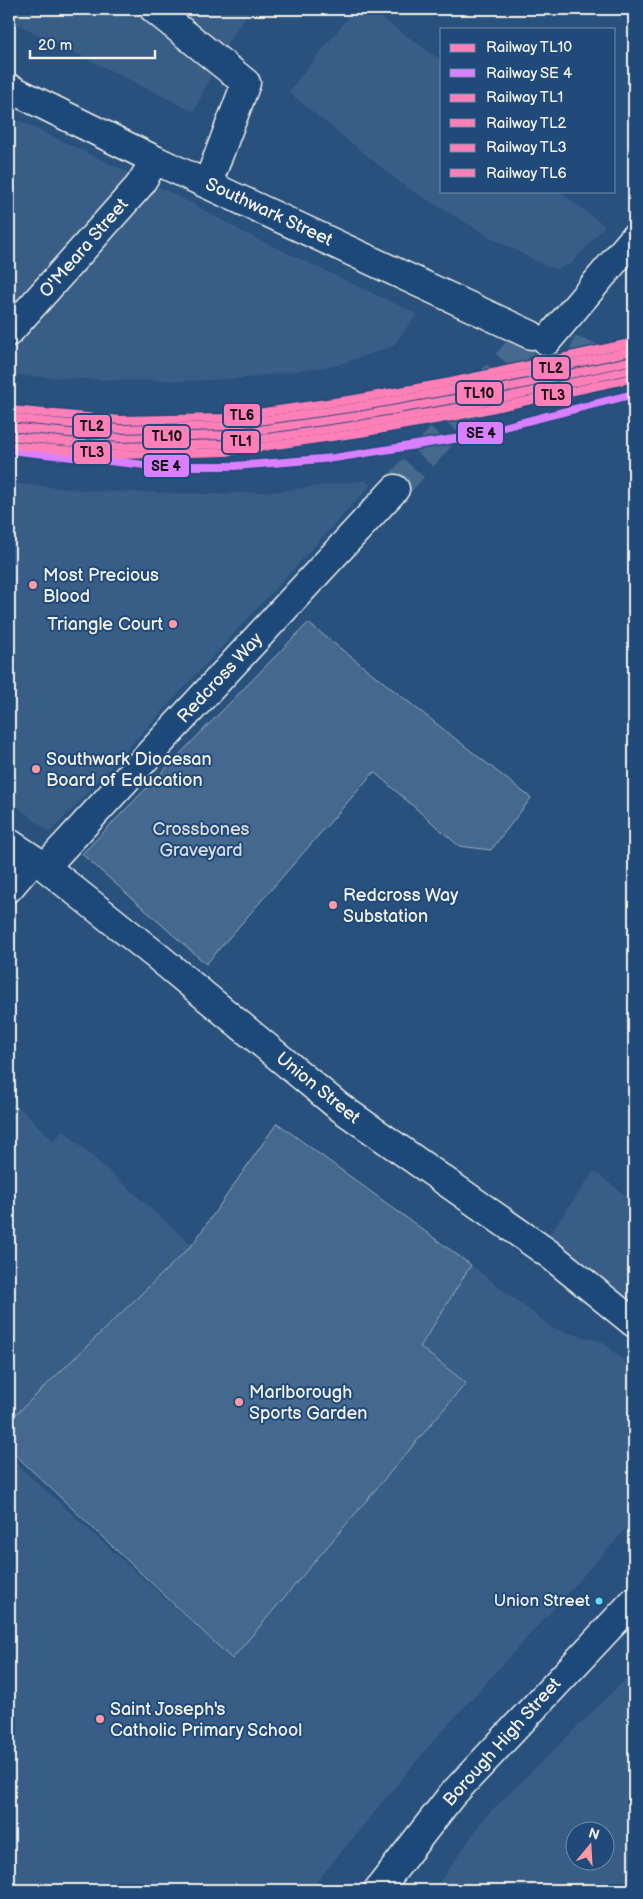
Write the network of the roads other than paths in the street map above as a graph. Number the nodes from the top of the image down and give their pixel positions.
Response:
1 (154, 9) edge
2 (9, 88) edge
3 (155, 160) junction
4 (208, 183) junction
5 (634, 238) edge
6 (9, 332) edge
7 (395, 489) tunnel mouth
8 (9, 844) edge
9 (39, 863) junction
10 (9, 888) edge
11 (634, 1323) edge
12 (634, 1601) edge
13 (378, 1890) edge

1 - 4 street
2 - 3 street, Southwark Street
3 - 4 street, Southwark Street
3 - 6 street, O'Meara Street
4 - 5 street, Southwark Street
7 - 9 street, Redcross Way
8 - 9 street, Union Street
9 - 10 street, Redcross Way
9 - 11 street, Union Street
12 - 13 street, Borough High Street

